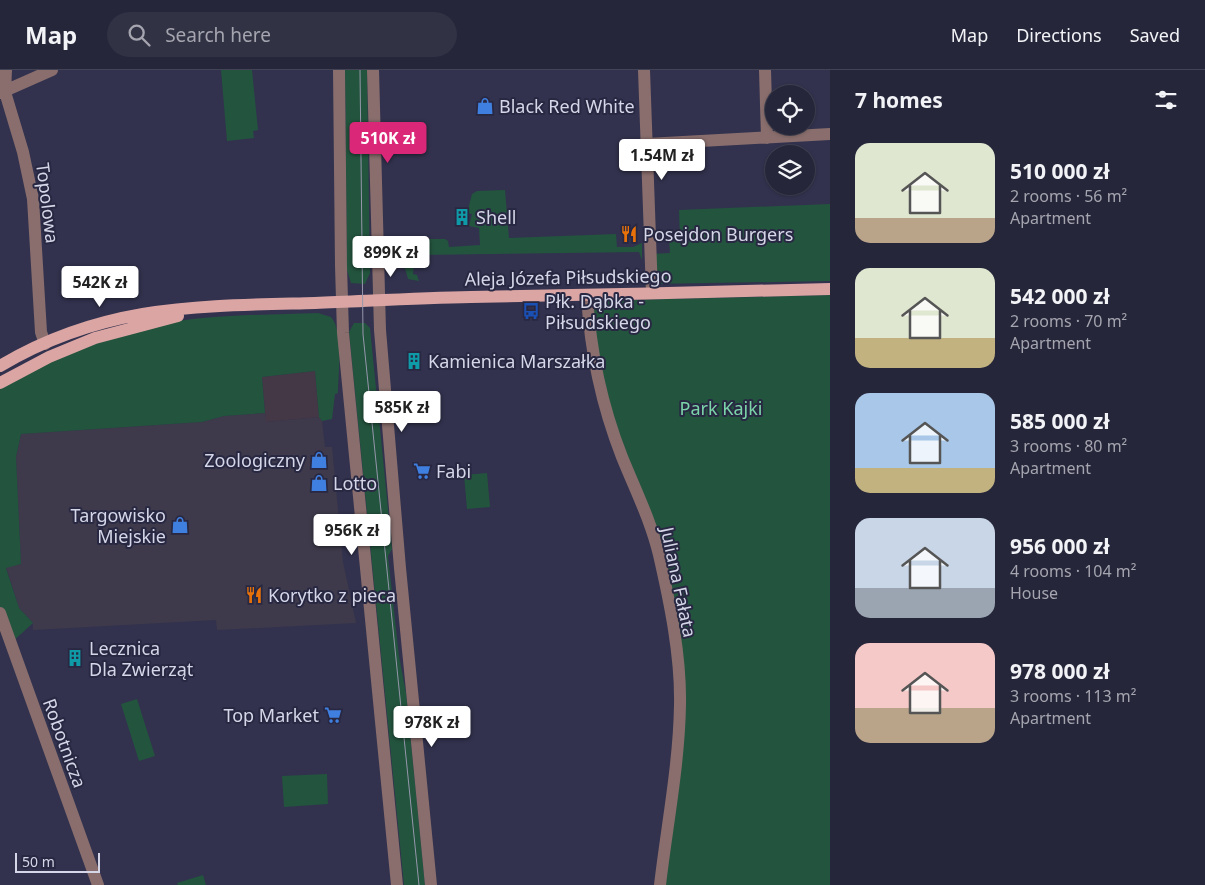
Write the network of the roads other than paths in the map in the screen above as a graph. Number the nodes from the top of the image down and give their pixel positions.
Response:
1 (6, 70) edge
2 (52, 70) edge
3 (339, 70) edge
4 (373, 70) edge
5 (644, 70) edge
6 (765, 70) edge
7 (3, 92) edge
8 (830, 134) edge
9 (767, 138) junction
10 (647, 144) junction
11 (830, 289) edge
12 (652, 293) junction
13 (587, 295) junction
14 (378, 299) junction
15 (342, 301) junction
16 (216, 306) junction
17 (45, 344) junction
18 (0, 366) edge
19 (0, 383) edge
20 (0, 613) edge
21 (5, 645) edge
22 (98, 885) edge
23 (397, 885) edge
24 (431, 885) edge
25 (660, 885) edge

1 - 7 street, Topolowa
2 - 7 street
3 - 15 street
4 - 14 street
5 - 10 street
6 - 9 street
7 - 17 street, Topolowa
8 - 9 street
9 - 10 street
10 - 12 street
11 - 12 main road, Aleja Józefa Piłsudskiego
12 - 13 main road, Aleja Józefa Piłsudskiego
13 - 14 main road, Aleja Józefa Piłsudskiego
13 - 25 street, Juliana Fałata
14 - 15 main road, Aleja Józefa Piłsudskiego
14 - 24 street
15 - 16 main road, Aleja Józefa Piłsudskiego
15 - 23 street
16 - 17 main road, Aleja Józefa Piłsudskiego
16 - 19 main road, Aleja Józefa Piłsudskiego
17 - 18 main road, Aleja Józefa Piłsudskiego
20 - 21 street, Robotnicza
21 - 22 street, Robotnicza

